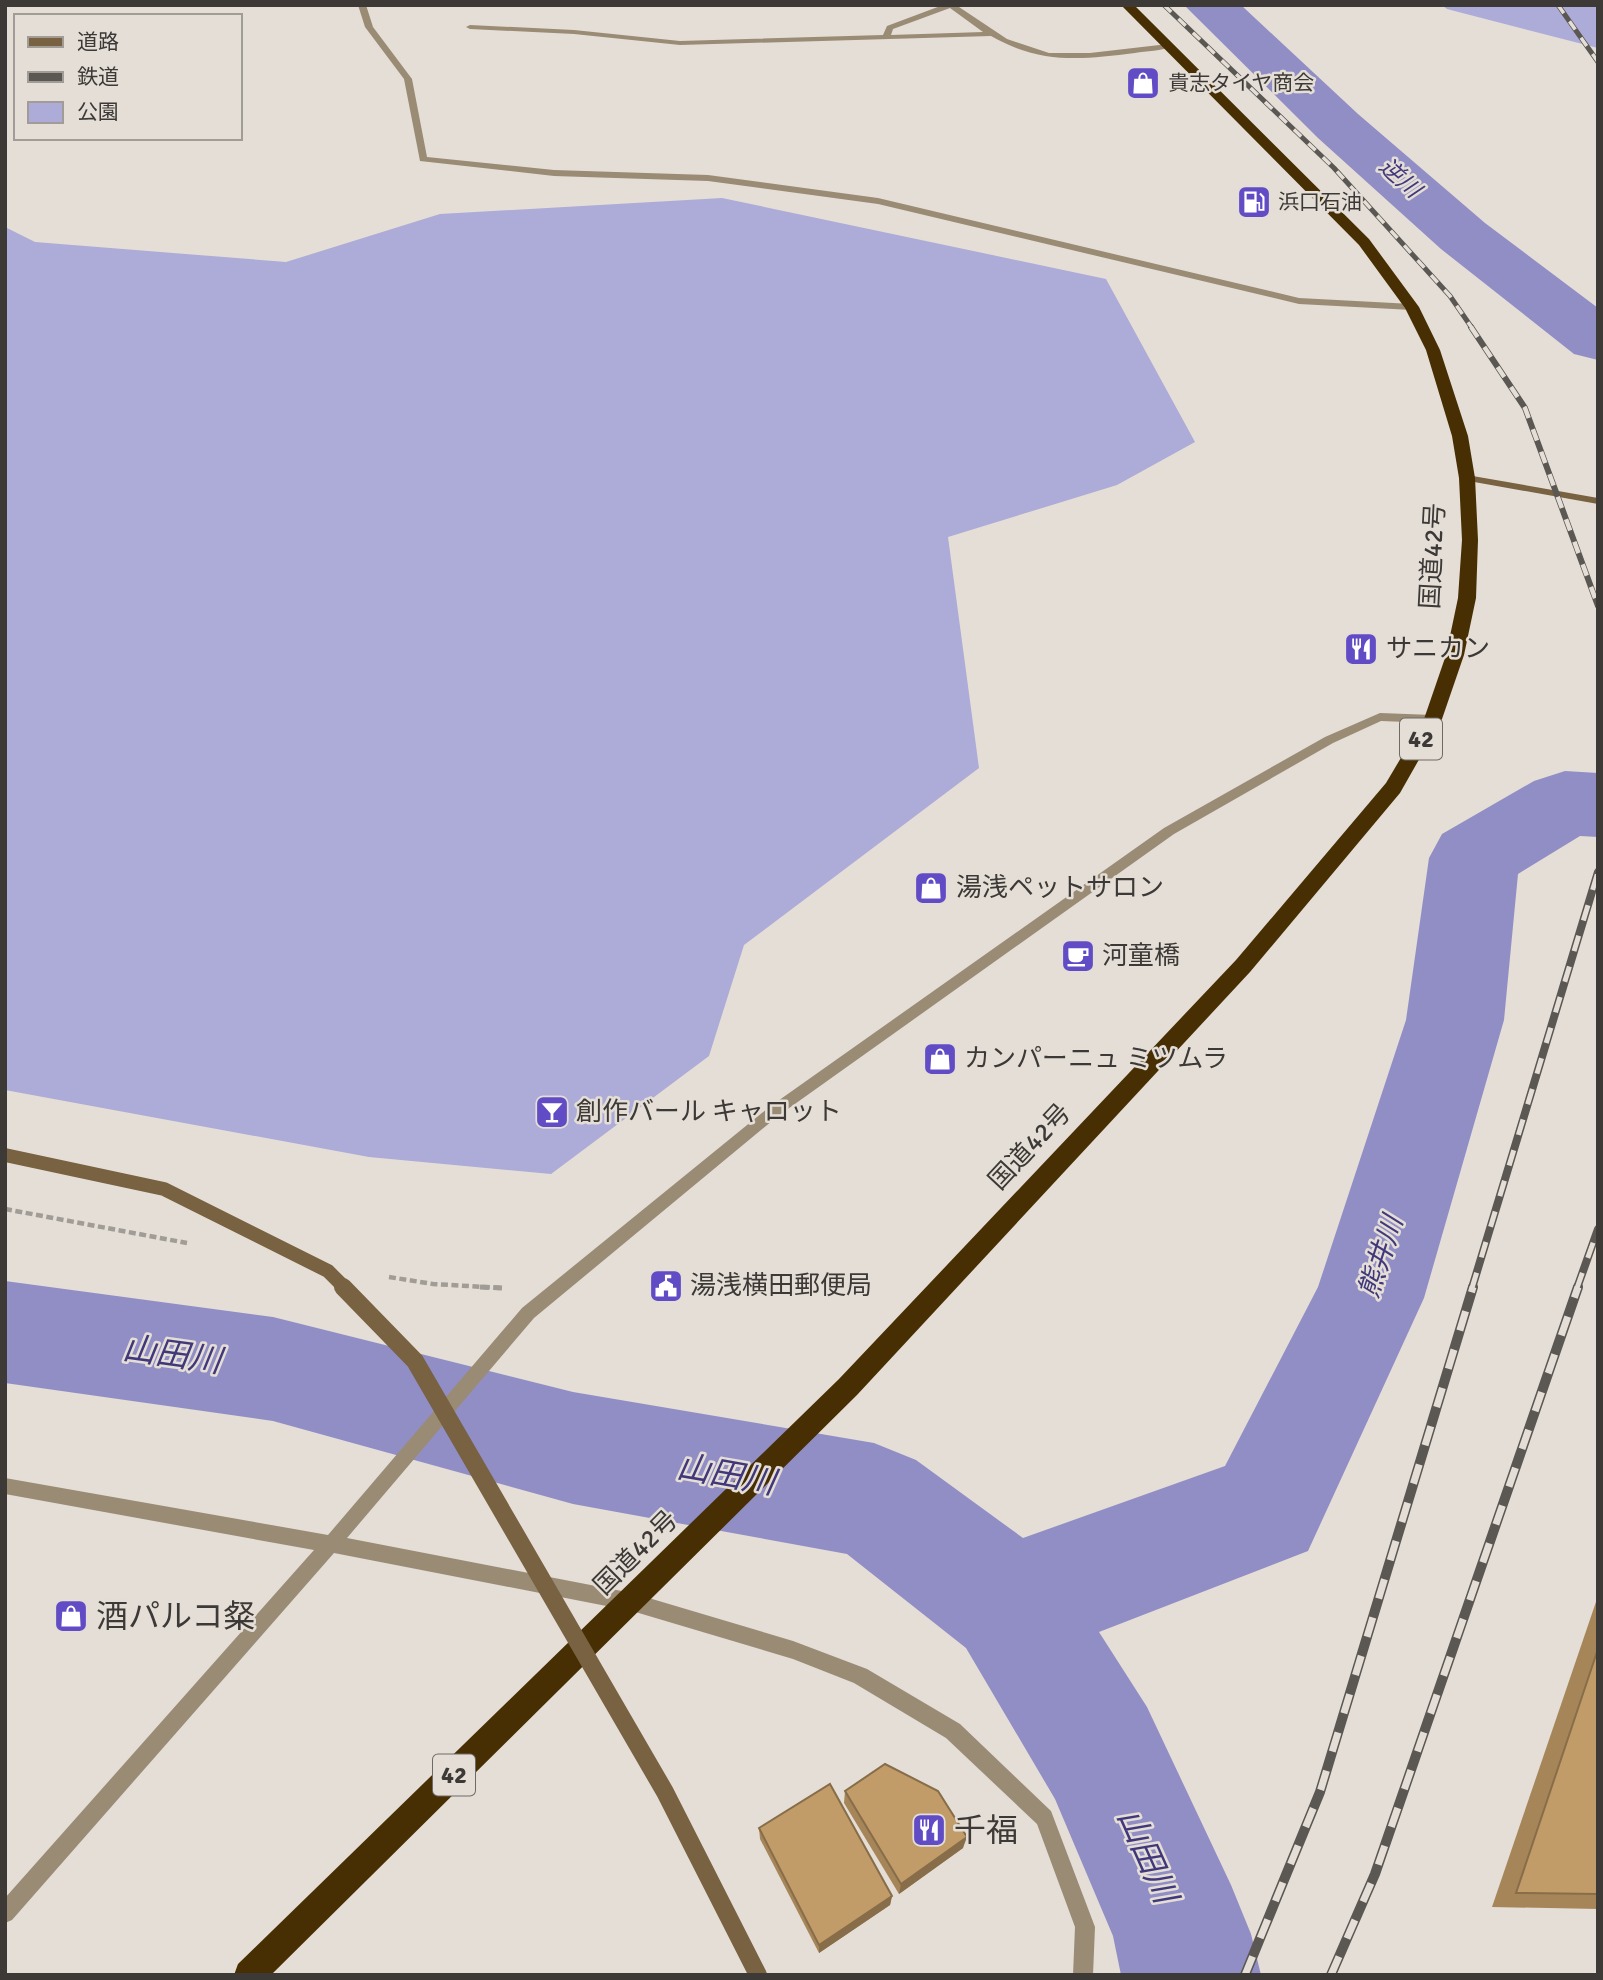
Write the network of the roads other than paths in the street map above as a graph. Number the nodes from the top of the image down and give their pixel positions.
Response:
1 (362, 5) edge
2 (1127, 5) edge
3 (470, 27) dead end
4 (991, 34) junction
5 (886, 37) junction
6 (1168, 46) junction
7 (1412, 307) junction
8 (1467, 478) junction
9 (1598, 501) edge
10 (1433, 719) junction
11 (5, 1155) edge
12 (5, 1486) edge
13 (331, 1544) junction
14 (632, 1602) junction
15 (5, 1913) edge
16 (249, 1975) edge
17 (758, 1975) edge
18 (1083, 1975) edge

1 - 7 street
2 - 6 highway, 国道42号 / 42
3 - 5 street
4 - 5 street
4 - 5 street
4 - 6 street
6 - 7 highway, 国道42号 / 42
7 - 8 highway, 国道42号 / 42
8 - 9 street
8 - 10 highway, 国道42号 / 42
10 - 13 street
10 - 14 highway, 国道42号 / 42
11 - 17 street, bridge
12 - 13 street
13 - 14 street
13 - 15 street
14 - 16 highway, 国道42号 / 42
14 - 18 street

